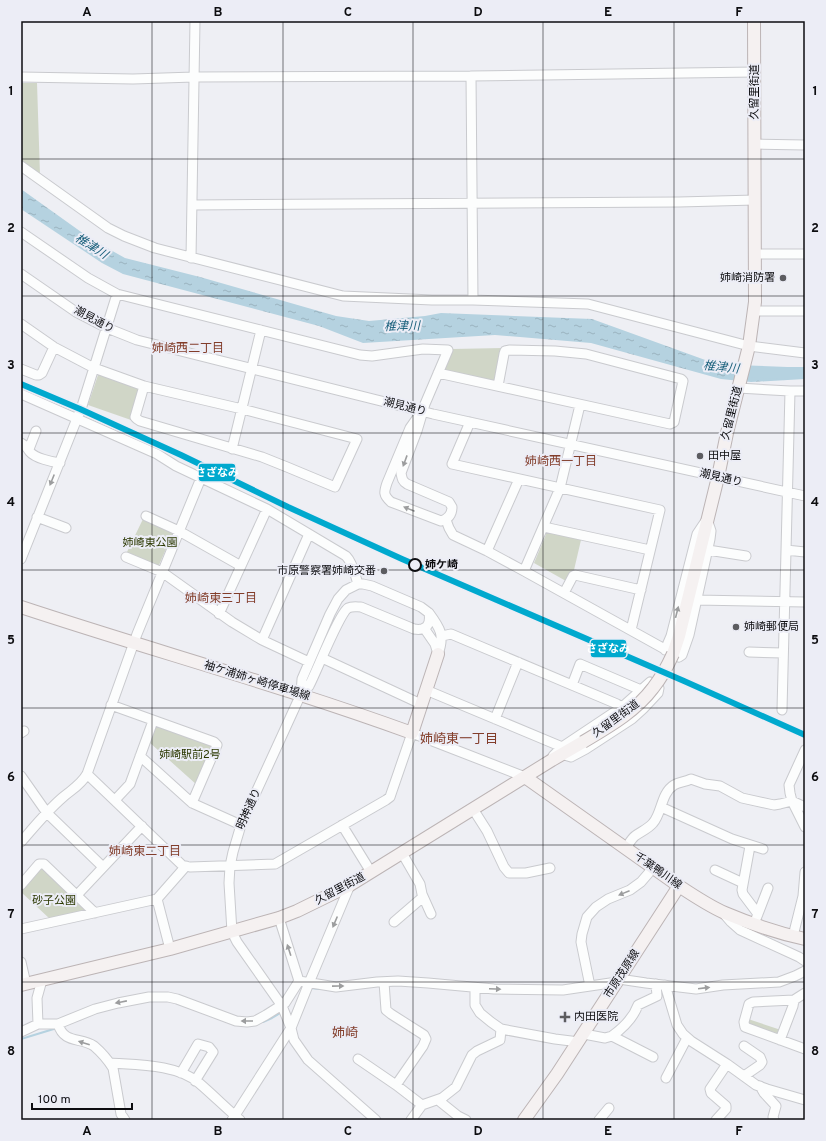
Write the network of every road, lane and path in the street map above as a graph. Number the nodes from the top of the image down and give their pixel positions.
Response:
1 (195, 21) edge
2 (754, 21) edge
3 (754, 72) junction
4 (471, 76) junction
5 (21, 77) edge
6 (194, 77) junction
7 (755, 144) junction
8 (805, 145) edge
9 (21, 166) edge
10 (755, 200) junction
11 (471, 203) junction
12 (193, 205) junction
13 (21, 232) edge
14 (755, 254) junction
15 (805, 254) edge
16 (191, 258) junction
17 (21, 274) edge
18 (117, 294) junction
19 (473, 300) junction
20 (754, 310) junction
21 (805, 311) edge
22 (21, 324) edge
23 (107, 328) junction
24 (261, 330) junction
25 (54, 347) junction
26 (747, 350) junction
27 (805, 353) edge
28 (94, 368) junction
29 (21, 369) edge
30 (252, 370) junction
31 (438, 373) junction
32 (739, 385) junction
33 (144, 386) junction
34 (498, 386) junction
35 (790, 391) junction
36 (805, 391) edge
37 (21, 394) edge
38 (580, 404) junction
39 (242, 409) junction
40 (422, 411) junction
41 (77, 418) junction
42 (470, 422) junction
43 (36, 432) dead end
44 (21, 443) edge
45 (570, 444) junction
46 (29, 449) junction
47 (232, 449) junction
48 (60, 463) junction
49 (718, 477) junction
50 (201, 478) junction
51 (519, 479) junction
52 (560, 488) junction
53 (787, 492) junction
54 (805, 496) edge
55 (267, 509) junction
56 (146, 516) dead end
57 (38, 517) junction
58 (708, 519) junction
59 (446, 520) junction
60 (544, 526) junction
61 (66, 528) dead end
62 (179, 531) junction
63 (309, 534) junction
64 (23, 549) edge
65 (650, 550) junction
66 (708, 550) junction
67 (786, 550) junction
68 (486, 551) junction
69 (805, 552) edge
70 (746, 556) dead end
71 (126, 557) dead end
72 (21, 558) edge
73 (241, 566) junction
74 (524, 571) junction
75 (162, 572) junction
76 (358, 584) junction
77 (641, 590) junction
78 (564, 593) junction
79 (697, 595) junction
80 (784, 601) junction
81 (805, 602) edge
82 (21, 607) edge
83 (429, 613) junction
84 (220, 614) junction
85 (424, 628) junction
86 (631, 630) junction
87 (442, 636) junction
88 (262, 640) junction
89 (133, 643) junction
90 (671, 652) junction
91 (749, 652) dead end
92 (783, 653) junction
93 (438, 654) junction
94 (322, 658) junction
95 (310, 662) junction
96 (518, 662) junction
97 (572, 685) junction
98 (426, 690) junction
99 (641, 690) junction
100 (301, 694) junction
101 (422, 704) junction
102 (111, 705) junction
103 (622, 708) junction
104 (782, 710) dead end
105 (495, 719) junction
106 (153, 720) junction
107 (412, 733) junction
108 (564, 750) junction
109 (805, 750) edge
110 (140, 756) junction
111 (87, 774) junction
112 (21, 776) edge
113 (524, 777) junction
114 (115, 800) junction
115 (792, 801) junction
116 (192, 803) junction
117 (661, 807) junction
118 (805, 807) edge
119 (473, 809) junction
120 (47, 813) junction
121 (241, 825) junction
122 (342, 825) junction
123 (142, 826) junction
124 (805, 827) edge
125 (21, 842) edge
126 (750, 846) junction
127 (626, 848) junction
128 (763, 849) dead end
129 (402, 853) junction
130 (186, 866) junction
131 (230, 866) junction
132 (103, 867) junction
133 (550, 868) dead end
134 (653, 868) junction
135 (715, 870) dead end
136 (371, 872) junction
137 (805, 872) edge
138 (743, 883) junction
139 (21, 885) edge
140 (350, 886) junction
141 (679, 886) junction
142 (768, 888) dead end
143 (77, 895) junction
144 (423, 897) junction
145 (157, 899) junction
146 (95, 913) junction
147 (725, 913) junction
148 (431, 914) dead end
149 (278, 918) junction
150 (756, 919) junction
151 (394, 922) dead end
152 (21, 929) edge
153 (232, 932) junction
154 (793, 936) junction
155 (805, 939) edge
156 (170, 949) junction
157 (805, 961) edge
158 (21, 962) edge
159 (805, 971) edge
160 (42, 980) junction
161 (618, 980) junction
162 (299, 981) junction
163 (384, 982) junction
164 (309, 983) junction
165 (661, 984) junction
166 (24, 985) edge
167 (590, 986) junction
168 (475, 988) junction
169 (805, 993) edge
170 (794, 1000) junction
171 (282, 1006) junction
172 (38, 1024) junction
173 (58, 1024) junction
174 (291, 1028) junction
175 (501, 1029) junction
176 (21, 1032) edge
177 (612, 1036) junction
178 (581, 1038) junction
179 (687, 1038) junction
180 (780, 1040) junction
181 (744, 1046) dead end
182 (805, 1049) edge
183 (653, 1057) dead end
184 (358, 1059) dead end
185 (110, 1063) junction
186 (727, 1064) junction
187 (181, 1073) junction
188 (744, 1076) junction
189 (666, 1078) dead end
190 (195, 1081) junction
191 (396, 1084) junction
192 (760, 1086) junction
193 (438, 1100) junction
194 (805, 1100) edge
195 (422, 1105) junction
196 (609, 1108) dead end
197 (235, 1119) edge
198 (125, 1120) edge
199 (376, 1120) edge
200 (411, 1120) edge
201 (466, 1120) edge
202 (524, 1120) edge
203 (600, 1120) edge
204 (716, 1120) edge
205 (774, 1120) edge

1 - 6 street
2 - 3 main road, 久留里街道
3 - 4 street
3 - 7 main road, 久留里街道
4 - 6 street
4 - 11 street
5 - 6 street
6 - 12 street
7 - 8 street
7 - 10 main road, 久留里街道
9 - 16 street
10 - 11 street
10 - 14 main road, 久留里街道
11 - 12 street
11 - 19 street
12 - 16 street
13 - 18 street
14 - 15 street
14 - 20 main road, 久留里街道
16 - 19 street
17 - 23 street, 潮見通り
18 - 23 street
18 - 24 street
19 - 26 street
20 - 21 street
20 - 26 main road, 久留里街道
22 - 25 street
23 - 28 street
23 - 30 street, 潮見通り
24 - 30 street
24 - 31 street
25 - 28 street
25 - 29 street
26 - 27 street
26 - 32 main road, 久留里街道
28 - 33 street
28 - 41 street
30 - 39 street
30 - 40 street, 潮見通り
31 - 34 street
31 - 40 street
32 - 35 street
32 - 49 main road, 久留里街道
33 - 39 street
33 - 47 street
34 - 38 street
34 - 38 street
35 - 36 street
35 - 53 street
37 - 41 street
38 - 45 street
39 - 47 street
39 - 47 street
40 - 42 street, 潮見通り
40 -> 59 street
59 -> 40 street
41 - 48 street
41 - 50 street
42 - 45 street, 潮見通り
42 - 51 street
43 - 46 street
44 - 46 street
45 - 49 street, 潮見通り
45 - 52 street
46 - 48 street
48 -> 57 street
49 - 53 street, 潮見通り
49 - 58 main road, 久留里街道
50 - 55 street
50 - 62 street
51 - 52 street
51 - 68 street
52 - 60 street
52 - 65 street
53 - 54 street, 潮見通り
53 - 67 street
55 - 63 street
55 - 73 street
56 - 62 street
57 - 61 street
57 - 64 street
58 - 66 street
90 -> 58 street
58 - 108 main road, 久留里街道, bridge
59 - 68 street
60 - 65 street
60 - 74 street
62 - 73 street
62 - 75 street
63 - 76 street
63 - 88 street
64 - 72 street
65 - 77 street
66 - 70 street
66 - 79 street
67 - 69 street
67 - 80 street
68 - 74 street
71 - 75 street
73 - 84 street
74 - 78 street
75 - 84 street
75 - 89 street
76 - 83 street
76 - 95 street, 明神通り
77 - 78 street
77 - 86 street
78 - 86 street
79 - 80 street
79 - 90 street
80 - 81 street
80 - 92 street
82 - 89 main road, 袖ケ浦姉ヶ崎停車場線
83 - 85 street
83 - 87 street
84 - 88 street
85 - 93 street
85 - 94 street, 明神通り
86 - 90 street
87 - 93 street
87 - 96 street
88 - 95 street
89 - 100 main road, 袖ケ浦姉ヶ崎停車場線
89 - 102 street
91 - 92 street
92 - 104 street
93 - 98 main road
94 - 100 street, 明神通り
94 - 101 street
95 - 100 street, 明神通り
96 - 97 street
96 - 105 street
97 - 99 street
97 - 103 street
98 - 101 main road
98 - 105 street
99 - 103 street
99 - 108 street
100 - 107 main road, 袖ケ浦姉ヶ崎停車場線
100 - 121 street, 明神通り
101 - 107 main road
102 - 106 street
102 - 111 street
103 - 108 street
105 - 108 street
106 - 110 street
106 - 116 street
107 - 113 street
107 - 122 street
108 - 113 main road, 久留里街道
109 - 115 street
110 - 114 street
110 - 116 street
111 - 114 street
111 - 120 street
112 - 120 street
113 - 119 main road, 久留里街道
113 - 127 main road, 千葉鴨川線
114 - 123 street
115 - 117 street
115 - 118 street
115 - 124 street
116 - 121 street
117 - 126 street
117 - 127 street
119 - 129 main road, 久留里街道
119 - 133 street
120 - 125 street
120 - 132 street
121 - 131 street, 明神通り
122 - 131 street
122 - 136 street
123 - 130 street
123 - 132 street
126 - 128 street
126 - 138 street
127 - 134 main road, 千葉鴨川線
129 - 136 main road, 久留里街道
129 - 144 street
130 - 131 street
130 - 145 street
131 - 153 street, 明神通り
132 - 143 street
134 - 141 main road, 千葉鴨川線
134 -> 167 street
135 - 138 street
136 - 140 main road, 久留里街道
137 - 154 street
138 - 150 street
139 - 143 street
140 - 149 main road, 久留里街道
140 -> 164 street
141 - 147 main road, 千葉鴨川線
141 - 161 main road, 市原茂原線
142 - 150 street
143 - 146 street
144 - 148 street
144 - 151 street
145 - 146 street
145 - 156 street
146 - 152 street
147 - 150 main road, 千葉鴨川線
147 - 157 street
149 - 153 main road, 久留里街道
162 -> 149 street
150 - 154 main road, 千葉鴨川線
153 - 156 main road, 久留里街道
153 - 171 street
154 - 155 main road, 千葉鴨川線
156 - 160 main road, 久留里街道
158 - 166 street
165 -> 159 street
160 - 166 main road, 久留里街道
160 - 172 street
161 - 165 street
161 - 167 street
161 - 178 main road, 市原茂原線
162 - 164 street
162 - 171 street
164 -> 163 street
163 - 168 street
163 - 191 street
164 - 174 street
165 - 177 street
165 - 179 street
168 -> 167 street
168 - 175 street
169 - 170 street
170 - 180 street
170 - 180 street
171 -> 173 street
171 - 174 street
172 - 173 street
172 - 176 street
185 -> 173 street
174 - 197 street
174 - 199 street
175 - 178 street
175 - 193 street
177 - 178 street
177 - 183 street
178 - 202 main road, 市原茂原線
179 - 186 street
179 - 189 street
180 - 182 street
181 - 188 street
184 - 191 street
185 - 187 street
185 - 198 street
186 - 188 street
186 - 204 street
187 - 190 street
187 - 190 street
188 - 192 street
190 - 197 street
191 - 195 street
192 - 194 street
192 - 205 street
193 - 195 street
193 - 201 street
195 - 200 street
196 - 203 street

